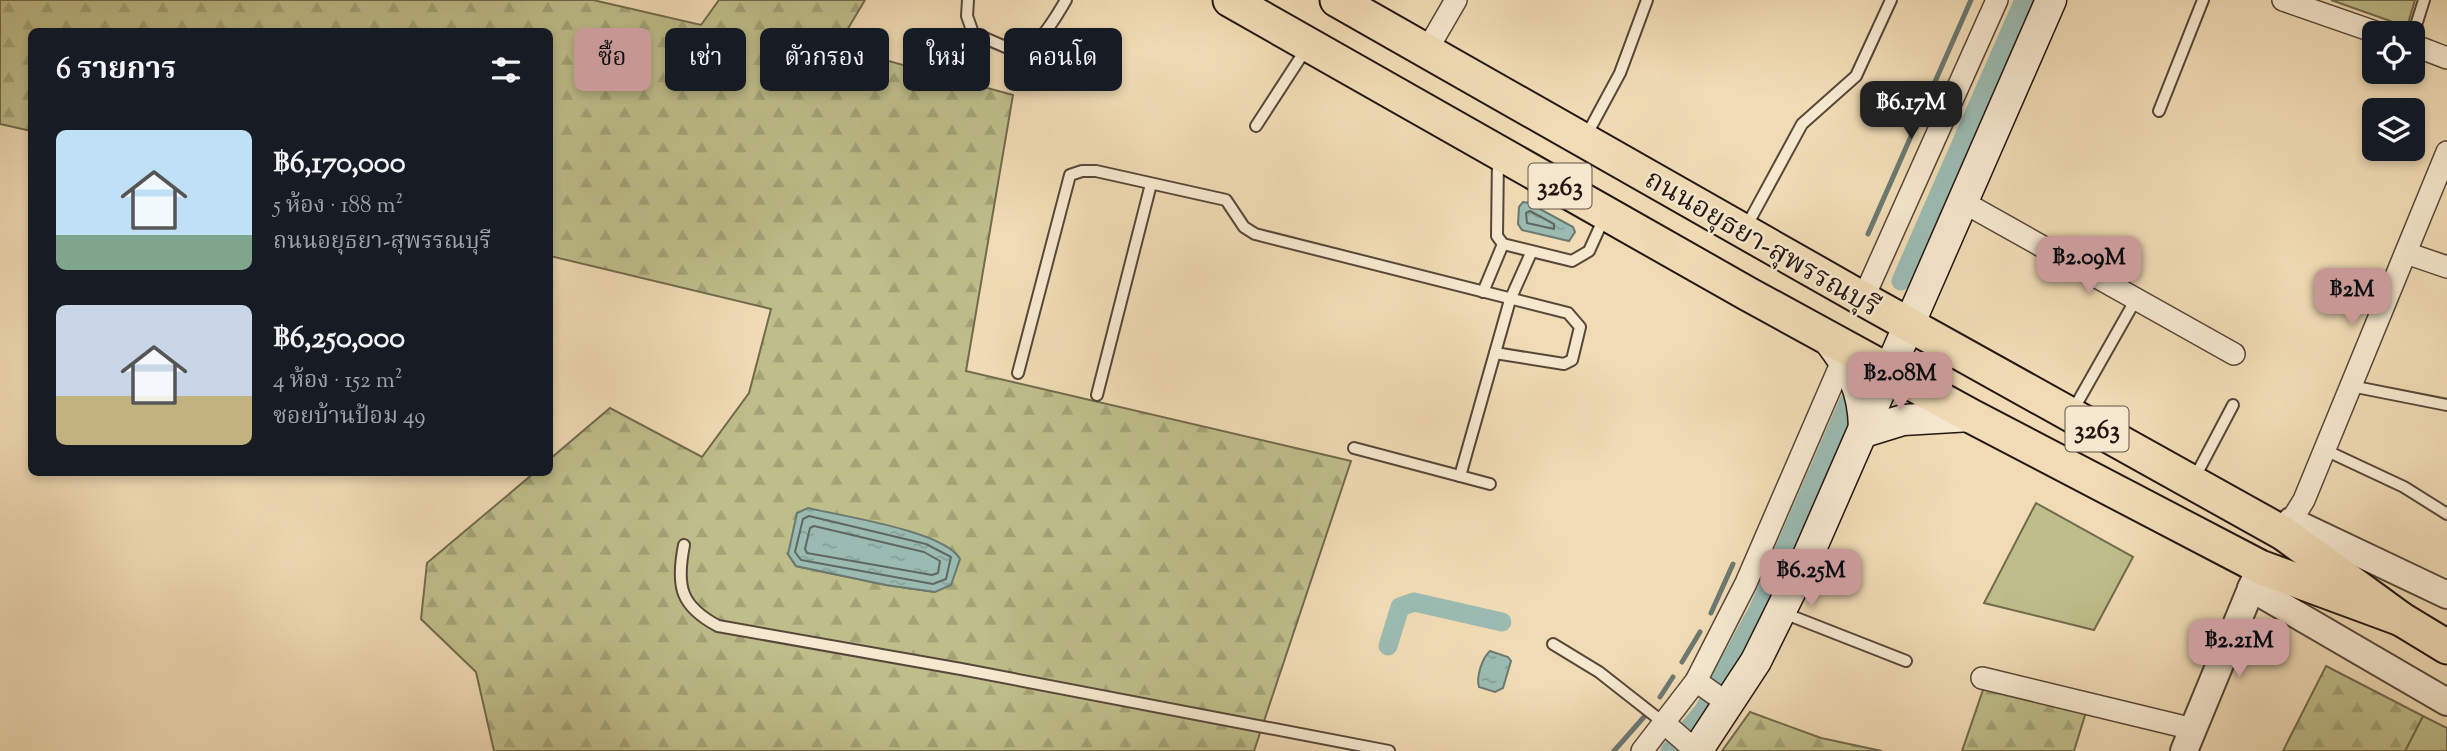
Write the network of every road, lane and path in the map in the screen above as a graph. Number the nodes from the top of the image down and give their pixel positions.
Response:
1 (968, 0) edge
2 (1066, 0) edge
3 (1230, 0) edge
4 (1337, 0) edge
5 (1456, 0) edge
6 (1647, 0) edge
7 (1892, 0) edge
8 (1997, 0) edge
9 (2051, 0) edge
10 (2203, 0) edge
11 (2283, 0) edge
12 (2424, 0) edge
13 (2417, 21) edge
14 (2362, 27) edge
15 (1310, 44) junction
16 (1427, 50) junction
17 (2425, 50) edge
18 (2447, 58) edge
19 (2159, 111) dead end
20 (1256, 126) dead end
21 (1584, 141) junction
22 (1498, 152) junction
23 (2447, 152) edge
24 (1151, 184) junction
25 (1964, 202) junction
26 (1606, 212) junction
27 (1744, 231) junction
28 (1503, 244) junction
29 (1531, 253) junction
30 (2406, 253) junction
31 (2447, 267) edge
32 (1483, 292) junction
33 (1863, 299) junction
34 (2136, 299) junction
35 (1510, 300) junction
36 (1910, 325) junction
37 (1836, 349) junction
38 (1495, 353) junction
39 (2234, 354) dead end
40 (1889, 372) junction
41 (1018, 373) dead end
42 (2351, 386) junction
43 (1097, 394) dead end
44 (2233, 405) dead end
45 (2447, 405) edge
46 (2071, 415) junction
47 (1971, 416) junction
48 (1864, 432) junction
49 (1354, 448) dead end
50 (2325, 450) junction
51 (1460, 476) junction
52 (2193, 481) junction
53 (1490, 484) dead end
54 (2447, 514) edge
55 (2287, 527) junction
56 (684, 545) dead end
57 (2256, 577) junction
58 (2447, 595) edge
59 (1781, 612) junction
60 (2423, 632) edge
61 (1553, 644) dead end
62 (1906, 661) dead end
63 (1982, 678) dead end
64 (1712, 692) junction
65 (2447, 702) edge
66 (1682, 739) edge
67 (2188, 740) edge
68 (1389, 751) edge
69 (1642, 751) edge

1 - 2 lane
3 - 15 main road, ถนนอยุธยา-สุพรรณบุรี / 3263
4 - 16 main road, ถนนอยุธยา-สุพรรณบุรี / 3263
5 - 16 street
6 - 21 lane
7 - 27 lane
8 - 33 street
9 - 25 main road
10 - 19 lane
11 - 14 street
12 - 13 lane
15 - 20 lane
15 - 22 main road, ถนนอยุธยา-สุพรรณบุรี / 3263
16 - 21 main road, ถนนอยุธยา-สุพรรณบุรี / 3263
17 - 18 street
21 - 27 main road, ถนนอยุธยา-สุพรรณบุรี / 3263
22 - 26 main road, ถนนอยุธยา-สุพรรณบุรี / 3263
22 - 28 lane
23 - 30 street
24 - 32 lane
24 - 41 lane
24 - 43 lane
25 - 34 street
25 - 36 main road
26 - 29 lane
26 - 37 main road, ถนนอยุธยา-สุพรรณบุรี / 3263
27 - 33 main road, ถนนอยุธยา-สุพรรณบุรี / 3263
28 - 29 lane
28 - 32 lane
29 - 35 lane
30 - 31 street
30 - 42 street
32 - 35 lane
33 - 36 main road, ถนนอยุธยา-สุพรรณบุรี / 3263
34 - 39 street
34 - 46 lane
35 - 38 lane
35 - 38 lane
36 - 40 main road
36 - 46 main road, ถนนอยุธยา-สุพรรณบุรี / 3263
37 - 40 main road, ถนนอยุธยา-สุพรรณบุรี / 3263
37 - 48 main road
37 - 64 street
38 - 51 lane
40 - 47 main road, ถนนอยุธยา-สุพรรณบุรี / 3263
40 - 48 main road
42 - 45 lane
42 - 50 street
44 - 52 lane
46 - 52 main road, ถนนอยุธยา-สุพรรณบุรี / 3263
47 - 48 main road
47 - 57 main road, ถนนอยุธยา-สุพรรณบุรี / 3263
48 - 59 main road
49 - 51 lane
50 - 54 lane
50 - 55 street
51 - 53 lane
52 - 55 main road, ถนนอยุธยา-สุพรรณบุรี / 3263
55 - 58 street
55 - 60 main road, ถนนอยุธยา-สุพรรณบุรี / 3263
56 - 68 lane
57 - 60 main road, ถนนอยุธยา-สุพรรณบุรี / 3263
57 - 65 street
57 - 67 street
59 - 62 lane
59 - 64 main road
61 - 66 lane
63 - 67 street
64 - 66 main road
64 - 66 street
66 - 69 street

